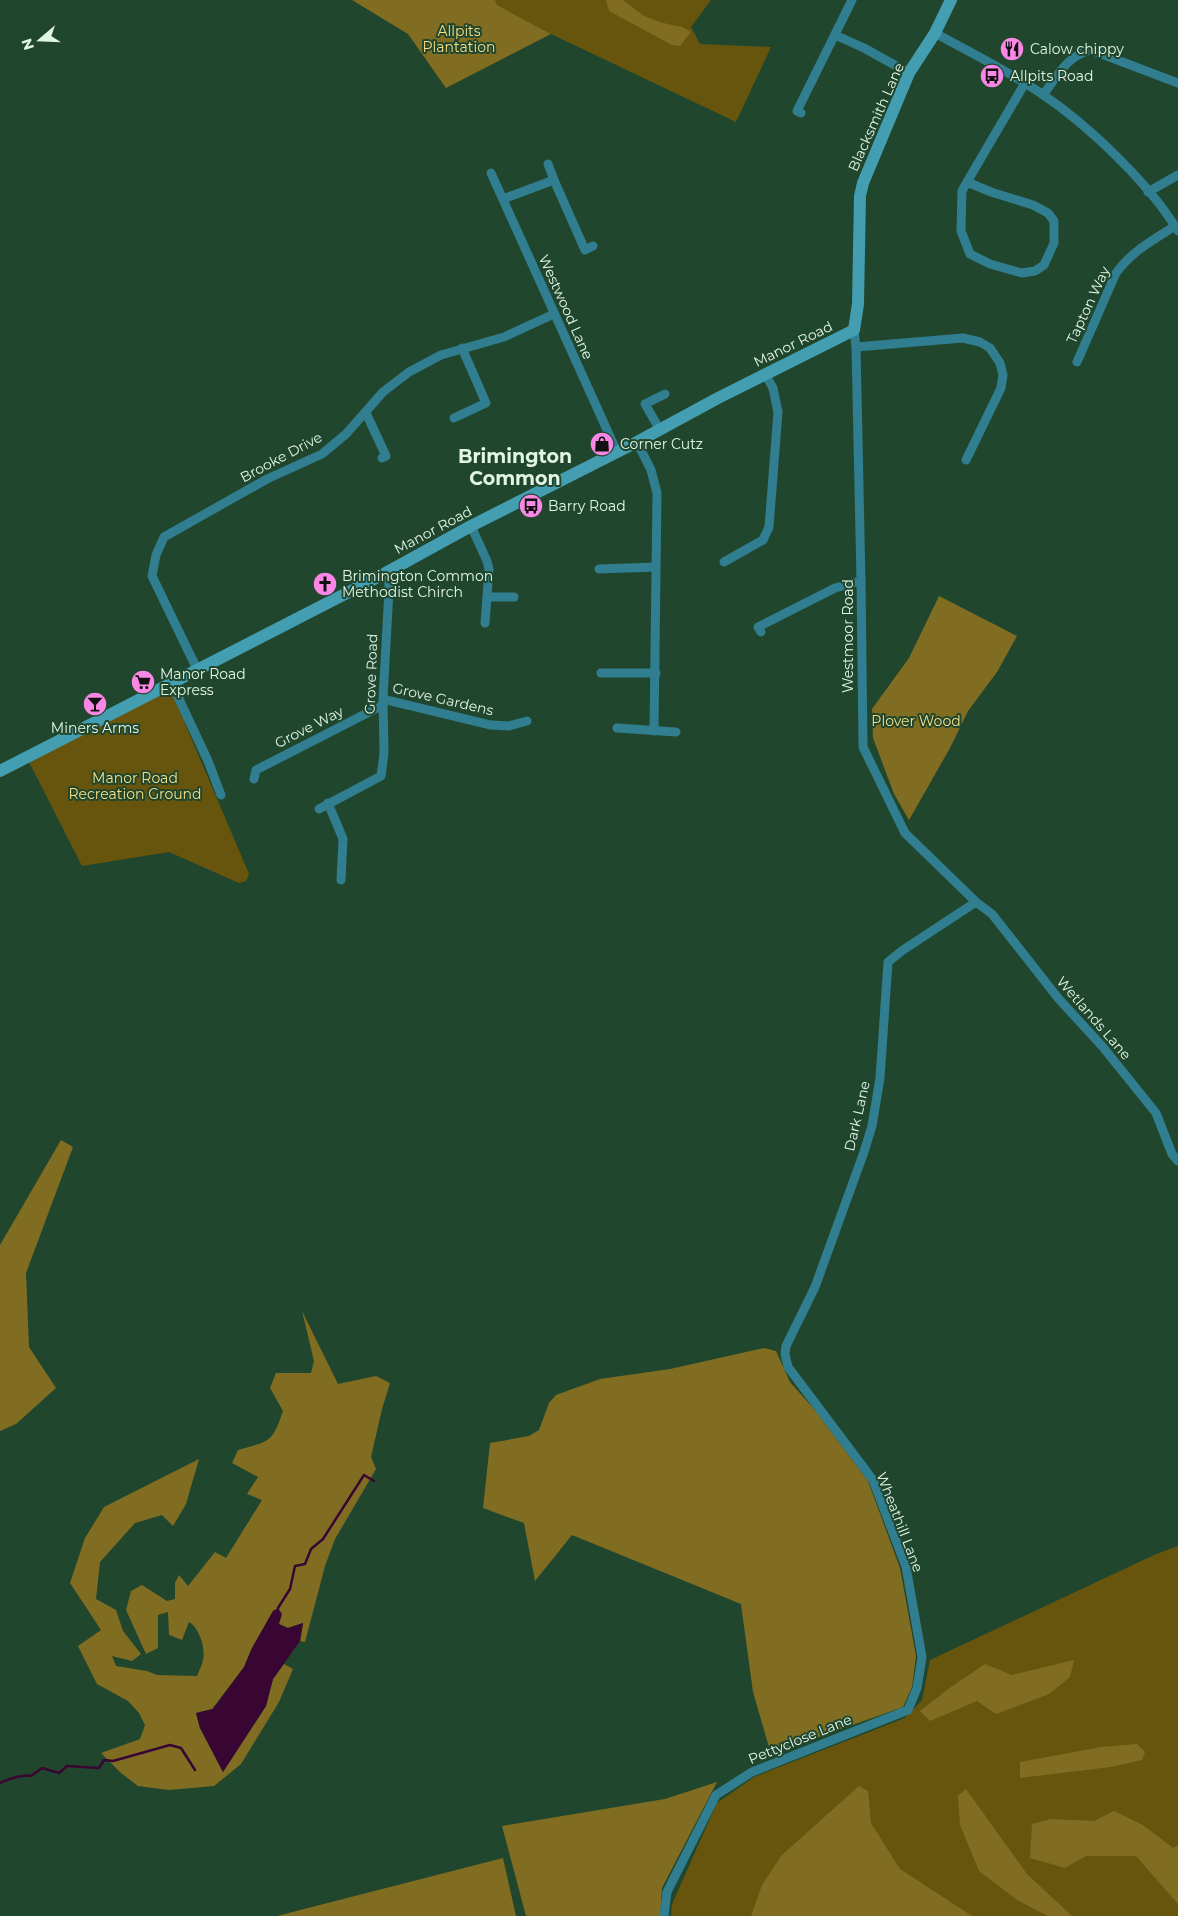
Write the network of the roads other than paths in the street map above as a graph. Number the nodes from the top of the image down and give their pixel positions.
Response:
1 (852, 0) edge
2 (951, 0) edge
3 (936, 33) junction
4 (835, 35) junction
5 (909, 74) junction
6 (1025, 83) junction
7 (1178, 83) edge
8 (1043, 95) junction
9 (801, 113) dead end
10 (548, 164) dead end
11 (490, 173) dead end
12 (1178, 175) edge
13 (554, 180) junction
14 (967, 182) junction
15 (1148, 192) junction
16 (503, 200) junction
17 (1176, 229) edge
18 (594, 246) dead end
19 (554, 314) junction
20 (854, 330) junction
21 (856, 347) junction
22 (462, 348) junction
23 (1077, 362) dead end
24 (765, 374) junction
25 (665, 394) dead end
26 (366, 413) junction
27 (454, 418) dead end
28 (660, 430) junction
29 (638, 442) junction
30 (617, 452) junction
31 (382, 458) dead end
32 (966, 460) dead end
33 (471, 526) junction
34 (724, 562) dead end
35 (656, 567) junction
36 (599, 569) dead end
37 (384, 573) junction
38 (862, 581) junction
39 (488, 597) junction
40 (514, 597) dead end
41 (485, 623) dead end
42 (761, 632) dead end
43 (196, 669) junction
44 (601, 673) dead end
45 (656, 673) junction
46 (171, 682) junction
47 (383, 702) junction
48 (526, 722) dead end
49 (617, 728) dead end
50 (654, 731) junction
51 (676, 732) dead end
52 (0, 771) edge
53 (254, 779) dead end
54 (221, 795) dead end
55 (328, 804) junction
56 (319, 808) dead end
57 (341, 880) dead end
58 (976, 902) junction
59 (1178, 1161) edge
60 (788, 1367) joint
61 (908, 1710) joint
62 (664, 1916) edge

1 - 4 street
2 - 3 street, Blacksmith Lane
3 - 5 street, Blacksmith Lane
3 - 6 street
4 - 5 street
4 - 9 street
5 - 20 street, Blacksmith Lane
6 - 8 street
6 - 14 street
7 - 8 street
8 - 15 street
10 - 13 street
11 - 16 street, Westwood Lane
12 - 15 street
13 - 16 street
13 - 18 street
14 - 14 street
15 - 17 street
16 - 19 street, Westwood Lane
17 - 23 street, Tapton Way
19 - 22 street, Brooke Drive
19 - 30 street, Westwood Lane
20 - 21 street, Westmoor Road
20 - 24 street, Manor Road
21 - 32 street
21 - 38 street, Westmoor Road
22 - 26 street, Brooke Drive
22 - 27 street
24 - 28 street, Manor Road
24 - 34 street
25 - 28 street
26 - 31 street
26 - 43 street, Brooke Drive
28 - 29 street, Manor Road
29 - 30 street, Manor Road
29 - 35 street
30 - 33 street, Manor Road
33 - 37 street, Manor Road
33 - 39 street
35 - 36 street
35 - 45 street
37 - 43 street, Manor Road
37 - 47 street, Grove Road
38 - 42 street
38 - 58 street, Westmoor Road
39 - 40 street
39 - 41 street
43 - 46 street, Manor Road
44 - 45 street
45 - 50 street
46 - 52 street, Manor Road
46 - 54 street
47 - 48 street, Grove Gardens
47 - 53 street, Grove Way
47 - 55 street, Grove Road
49 - 50 street
50 - 51 street
55 - 56 street
55 - 57 street
58 - 59 street, Wetlands Lane
58 - 60 street, Dark Lane
60 - 61 street, Wheathill Lane
61 - 62 street, Pettyclose Lane

